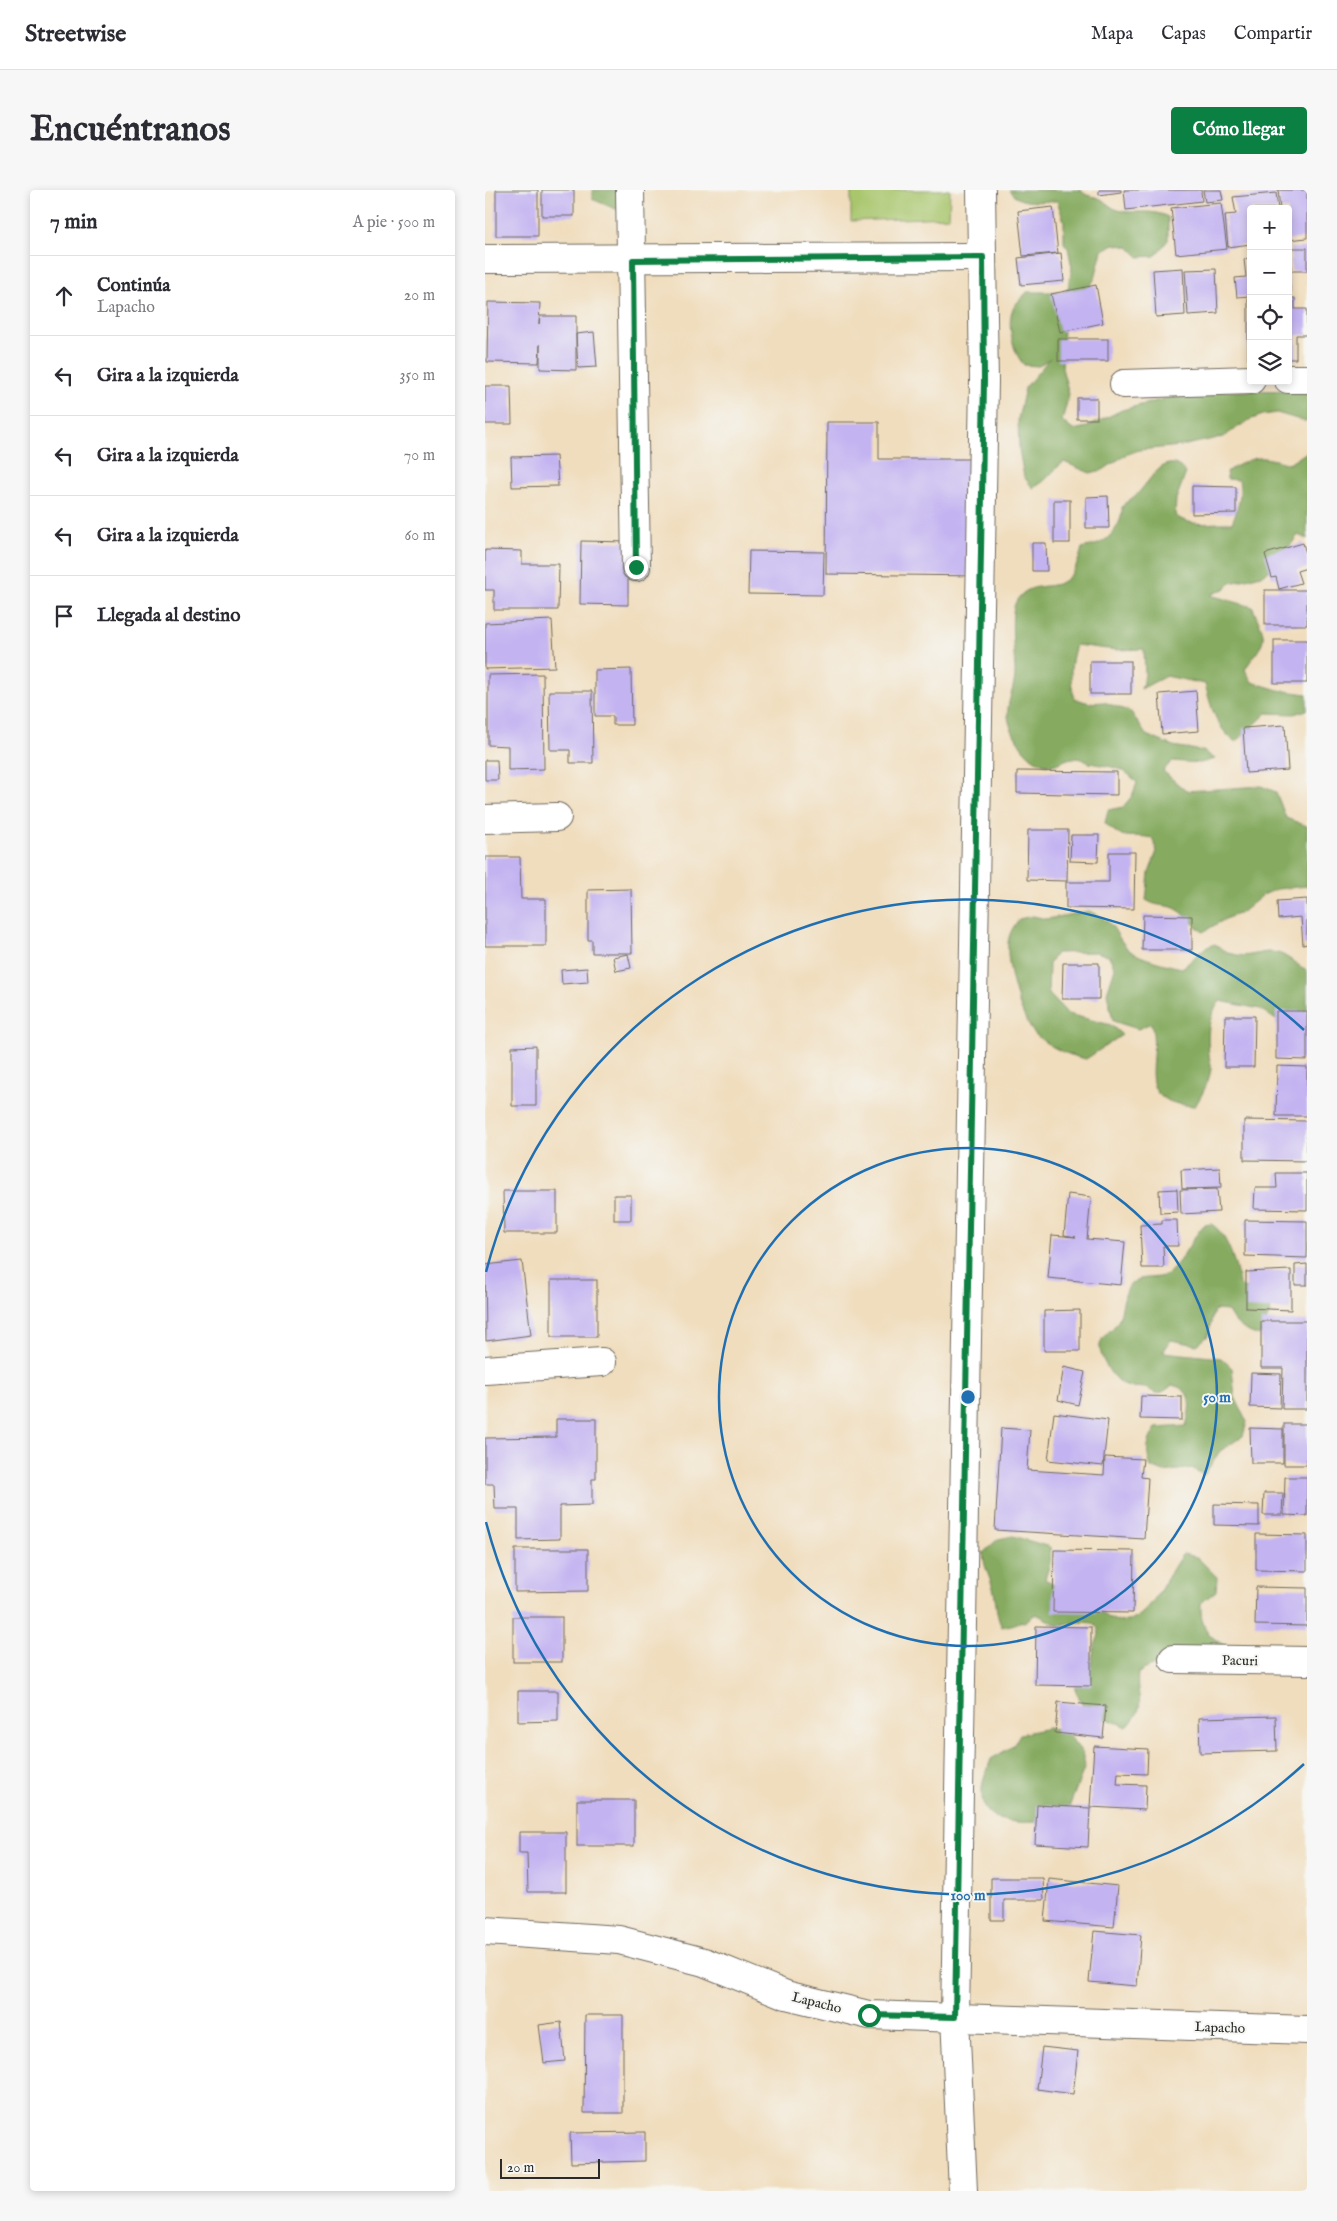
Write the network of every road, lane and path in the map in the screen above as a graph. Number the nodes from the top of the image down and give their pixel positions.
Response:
1 (630, 190) edge
2 (981, 190) edge
3 (983, 257) junction
4 (485, 259) edge
5 (633, 260) junction
6 (1292, 379) edge
7 (1307, 379) edge
8 (1247, 380) edge
9 (1123, 384) dead end
10 (636, 567) dead end
11 (557, 817) dead end
12 (485, 819) edge
13 (602, 1362) dead end
14 (485, 1370) edge
15 (1173, 1659) dead end
16 (1307, 1661) edge
17 (485, 1931) edge
18 (955, 2017) junction
19 (1307, 2030) edge
20 (963, 2191) edge

1 - 5 street
2 - 3 street
3 - 5 street
3 - 18 street
4 - 5 street
5 - 10 street
6 - 7 street
8 - 9 street
11 - 12 street
13 - 14 street
15 - 16 street, Pacuri
17 - 18 street, Lapacho
18 - 19 street, Lapacho
18 - 20 street

